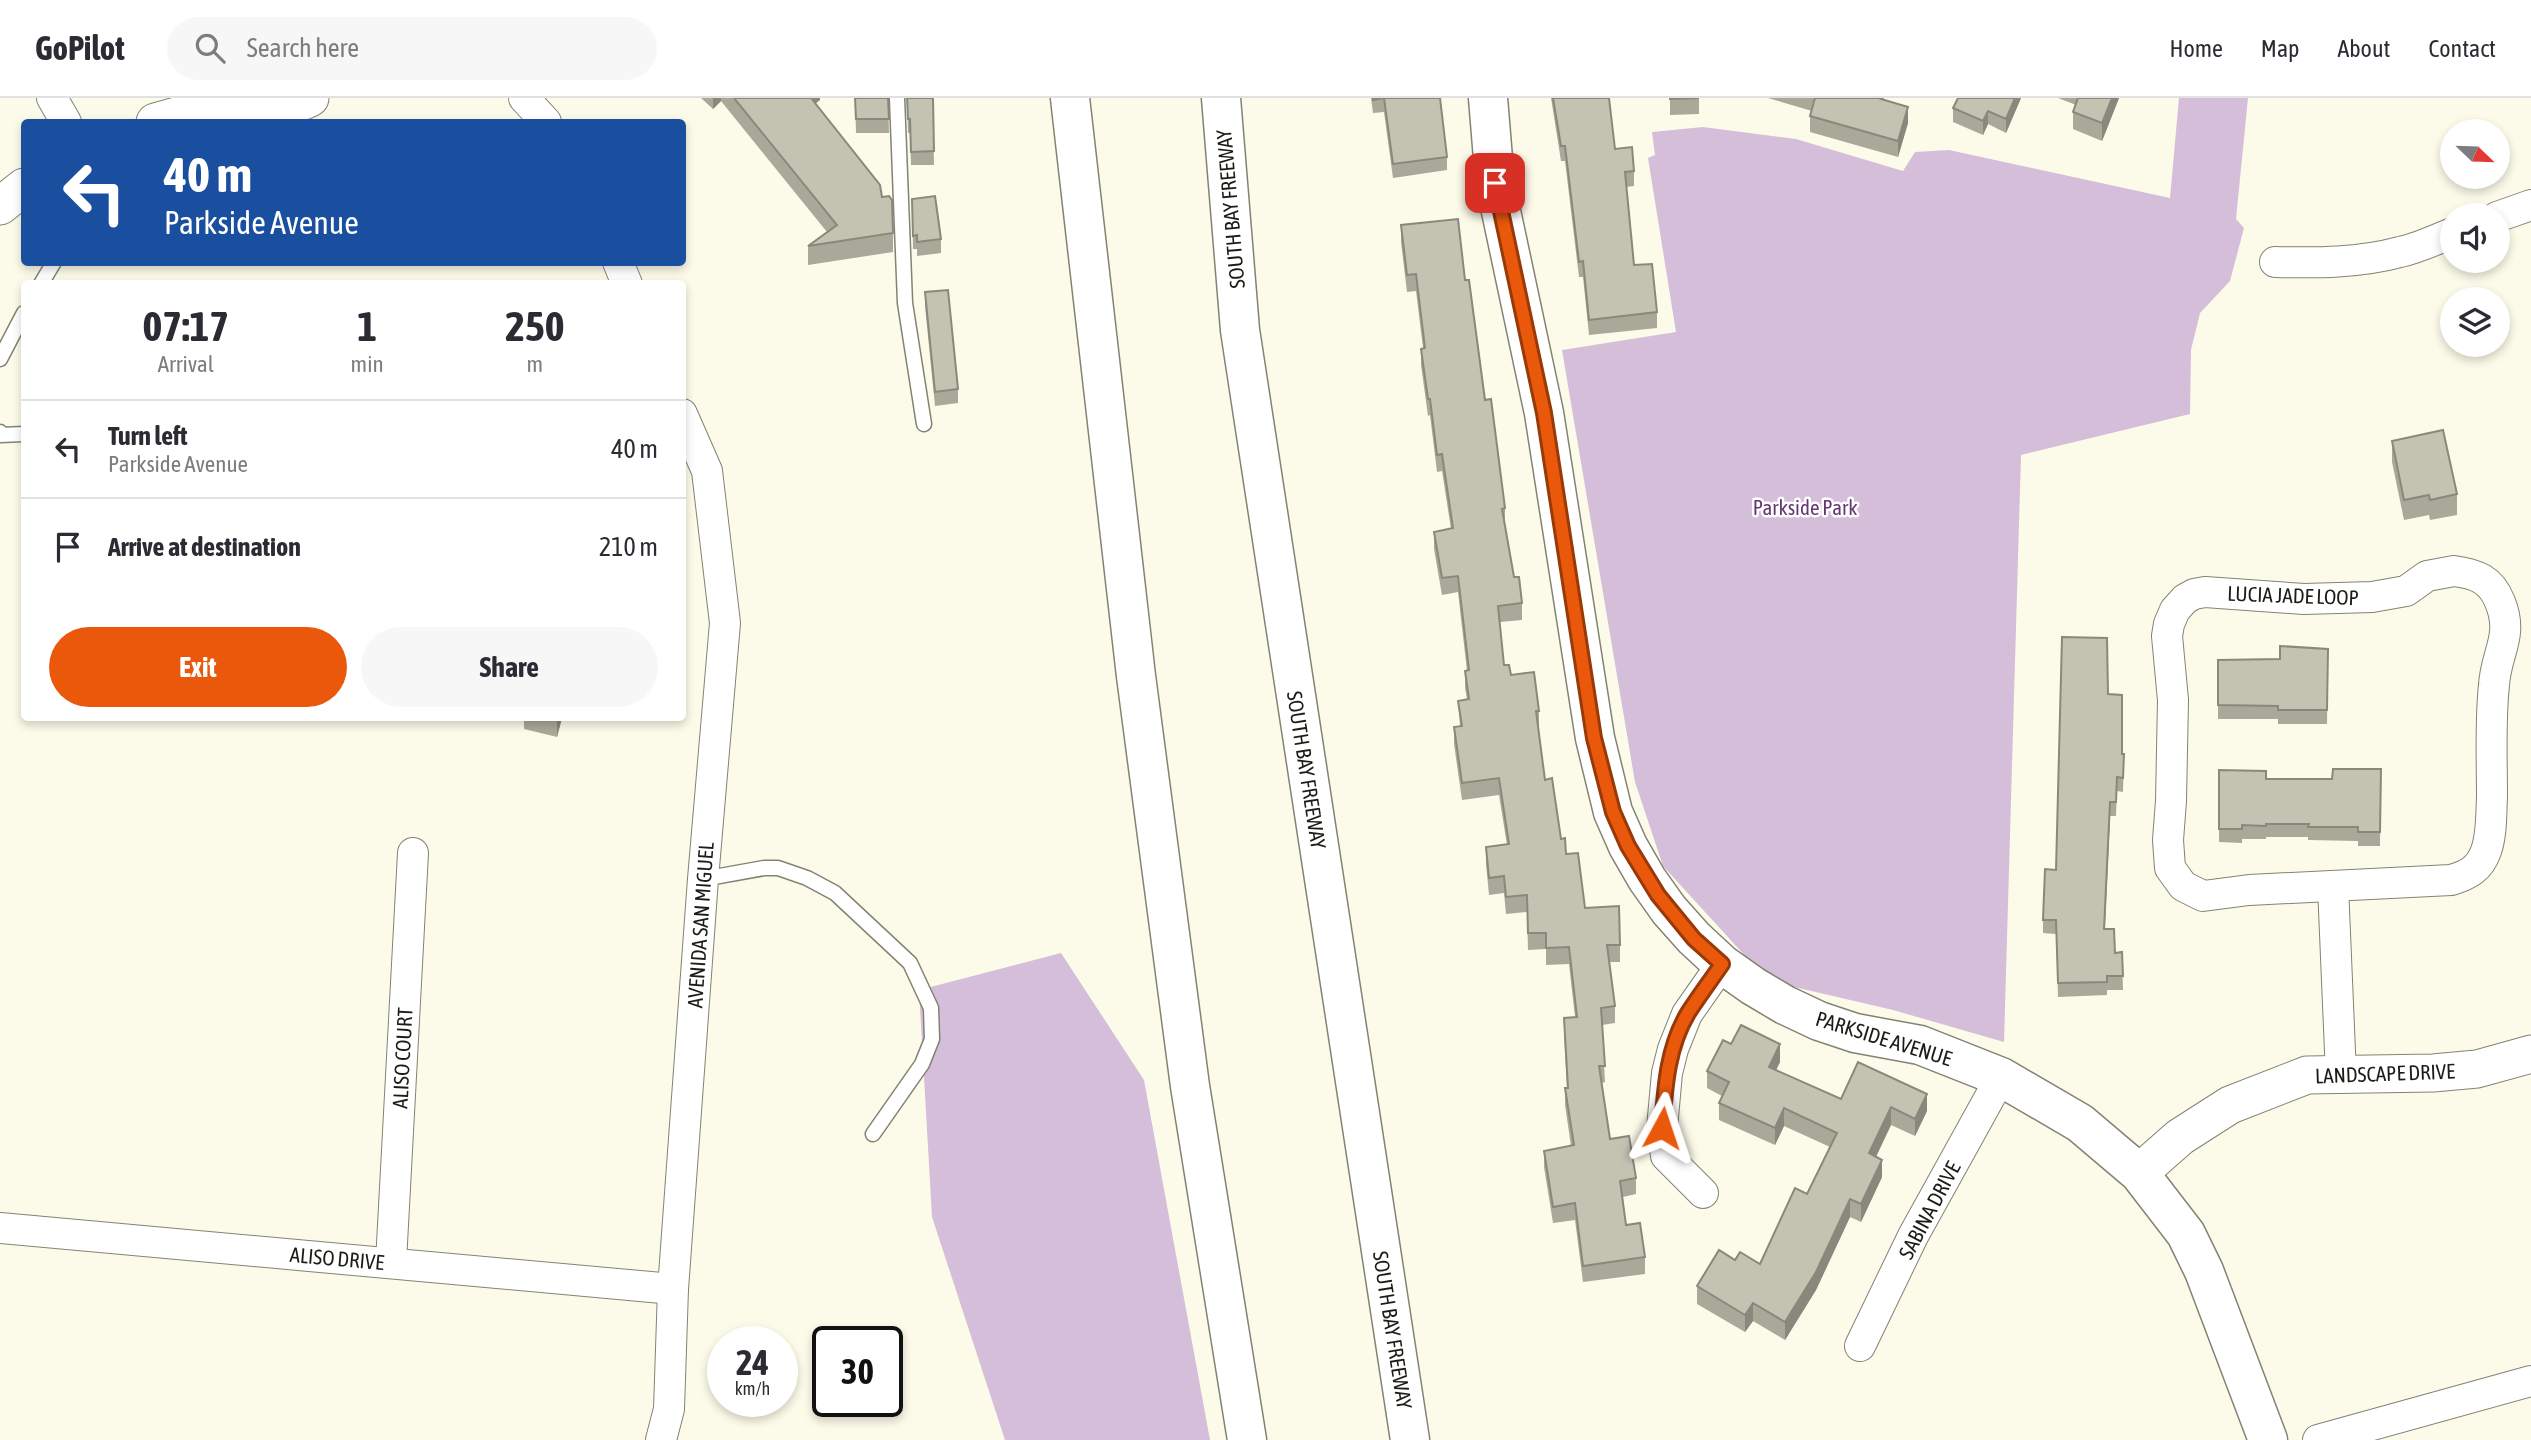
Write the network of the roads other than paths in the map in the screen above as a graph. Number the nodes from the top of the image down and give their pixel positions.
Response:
1 (52, 98) edge
2 (310, 98) edge
3 (524, 98) edge
4 (897, 98) edge
5 (1070, 98) edge
6 (1221, 98) edge
7 (1488, 98) edge
8 (63, 119) edge
9 (168, 119) edge
10 (543, 119) edge
11 (21, 189) edge
12 (2531, 205) edge
13 (0, 206) edge
14 (2510, 212) edge
15 (2440, 237) edge
16 (2275, 262) dead end
17 (21, 319) edge
18 (0, 359) edge
19 (686, 424) edge
20 (924, 424) dead end
21 (0, 432) edge
22 (21, 434) edge
23 (413, 853) dead end
24 (703, 879) junction
25 (2333, 886) junction
26 (1722, 964) junction
27 (2531, 1055) edge
28 (2341, 1075) junction
29 (2001, 1077) junction
30 (873, 1134) dead end
31 (2138, 1172) junction
32 (1703, 1193) dead end
33 (0, 1228) edge
34 (391, 1262) junction
35 (673, 1289) junction
36 (1860, 1346) dead end
37 (2531, 1381) edge
38 (661, 1440) edge
39 (1247, 1440) edge
40 (1410, 1440) edge
41 (2268, 1440) edge
42 (2318, 1440) edge

1 - 8 street
2 - 9 street
3 - 10 street
4 - 20 lane
5 - 39 main road
6 - 40 main road, SOUTH BAY FREEWAY
7 - 26 main road, PARKSIDE AVENUE
11 - 13 street
12 - 14 street
15 - 16 street
17 - 18 lane
19 - 24 street, AVENIDA SAN MIGUEL
21 - 22 lane
23 - 34 street, ALISO COURT
24 - 30 lane
24 - 35 street, AVENIDA SAN MIGUEL
25 - 25 street, LUCIA JADE LOOP
25 - 28 street
26 - 29 main road, PARKSIDE AVENUE
26 - 32 street
27 - 28 street, LANDSCAPE DRIVE
28 - 31 street, LANDSCAPE DRIVE
29 - 31 main road, PARKSIDE AVENUE
29 - 36 street, SABINA DRIVE
31 - 41 main road, PARKSIDE AVENUE
33 - 34 street, ALISO DRIVE
34 - 35 street, ALISO DRIVE
35 - 38 street, AVENIDA SAN MIGUEL
37 - 42 street

